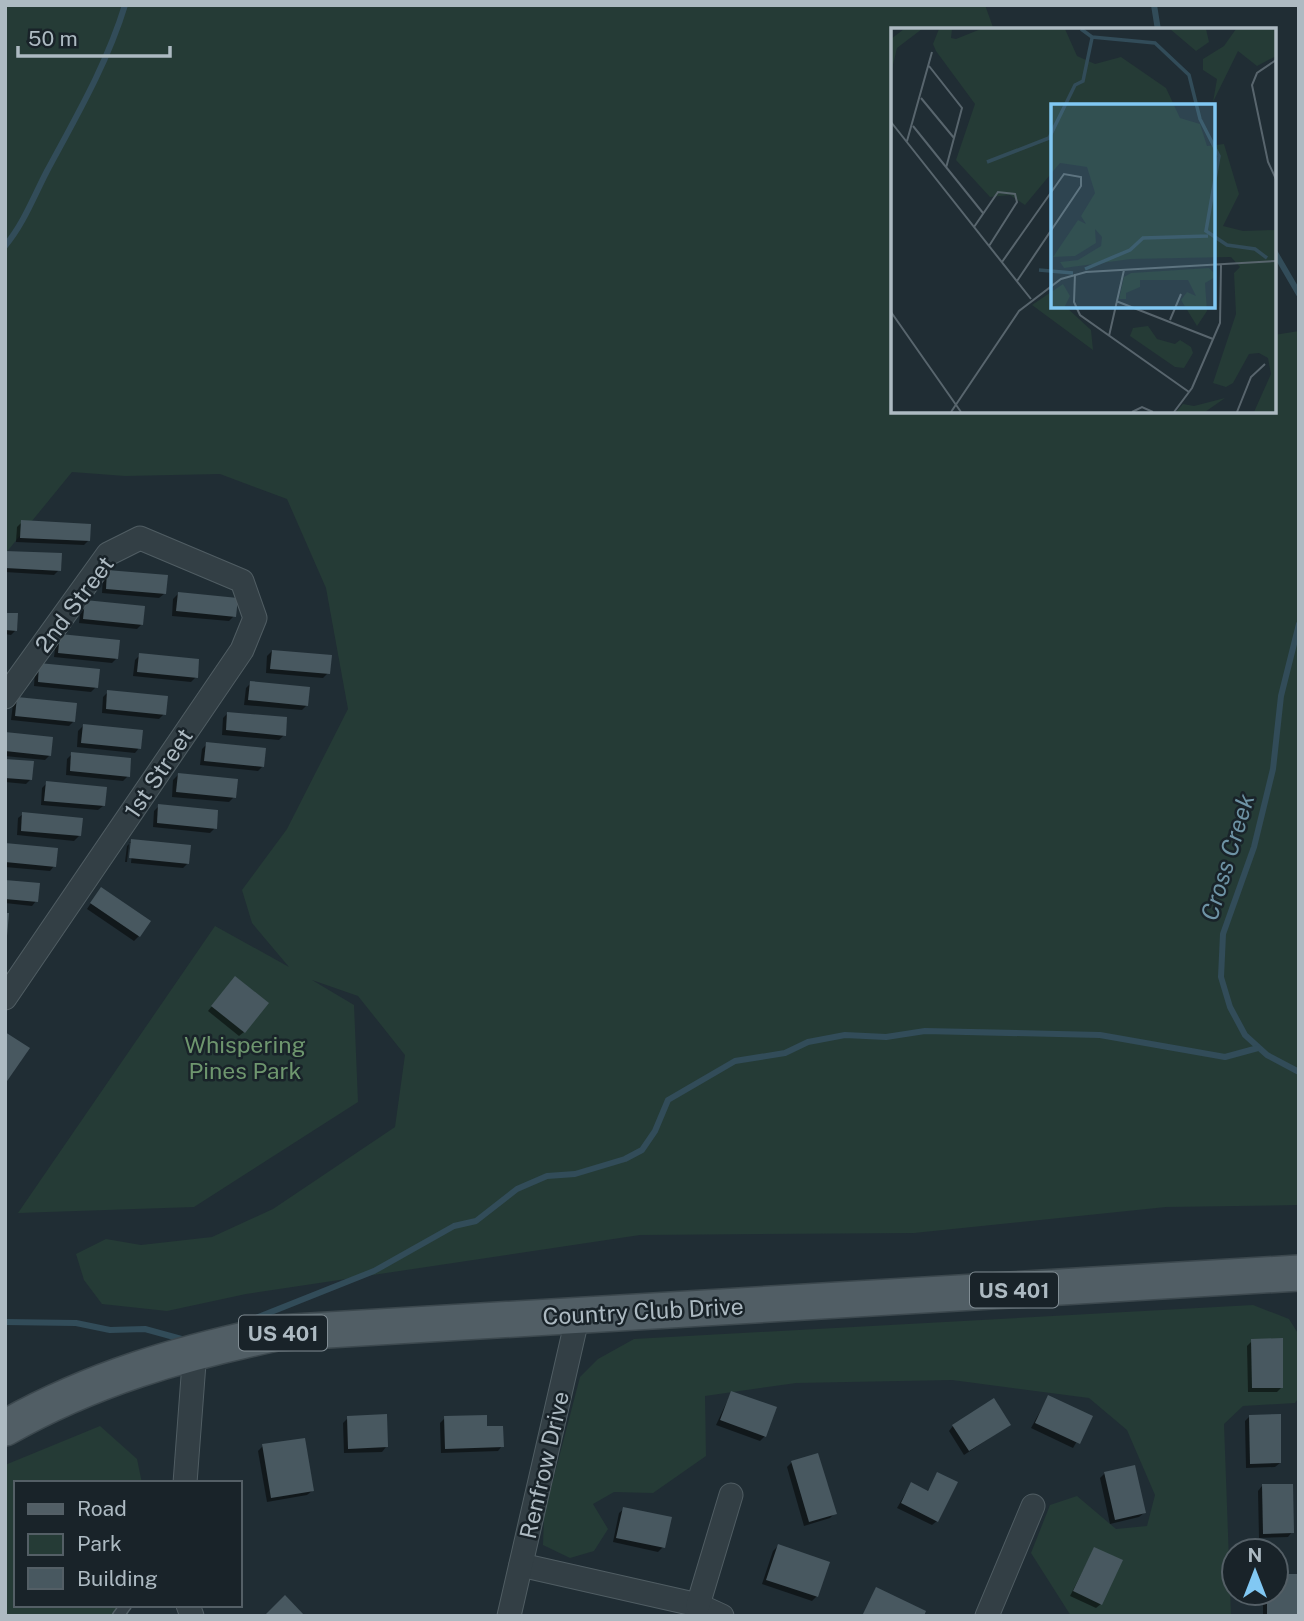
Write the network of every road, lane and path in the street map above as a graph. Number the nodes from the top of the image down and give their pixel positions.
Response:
1 (196, 562) joint
2 (5, 697) edge
3 (5, 998) edge
4 (1299, 1273) edge
5 (578, 1315) junction
6 (195, 1350) junction
7 (5, 1428) edge
8 (185, 1481) edge
9 (731, 1495) dead end
10 (1032, 1506) dead end
11 (521, 1565) junction
12 (698, 1605) junction
13 (509, 1616) edge
14 (722, 1616) edge
15 (987, 1616) edge

1 - 2 street, 2nd Street
1 - 3 street, 1st Street
4 - 5 main road, Country Club Drive / US 401
5 - 6 main road, Country Club Drive / US 401
5 - 11 street, Renfrow Drive
6 - 7 main road, Country Club Drive / US 401
6 - 8 street
9 - 12 street
10 - 15 street
11 - 12 street
11 - 13 street, Renfrow Drive
12 - 14 street

